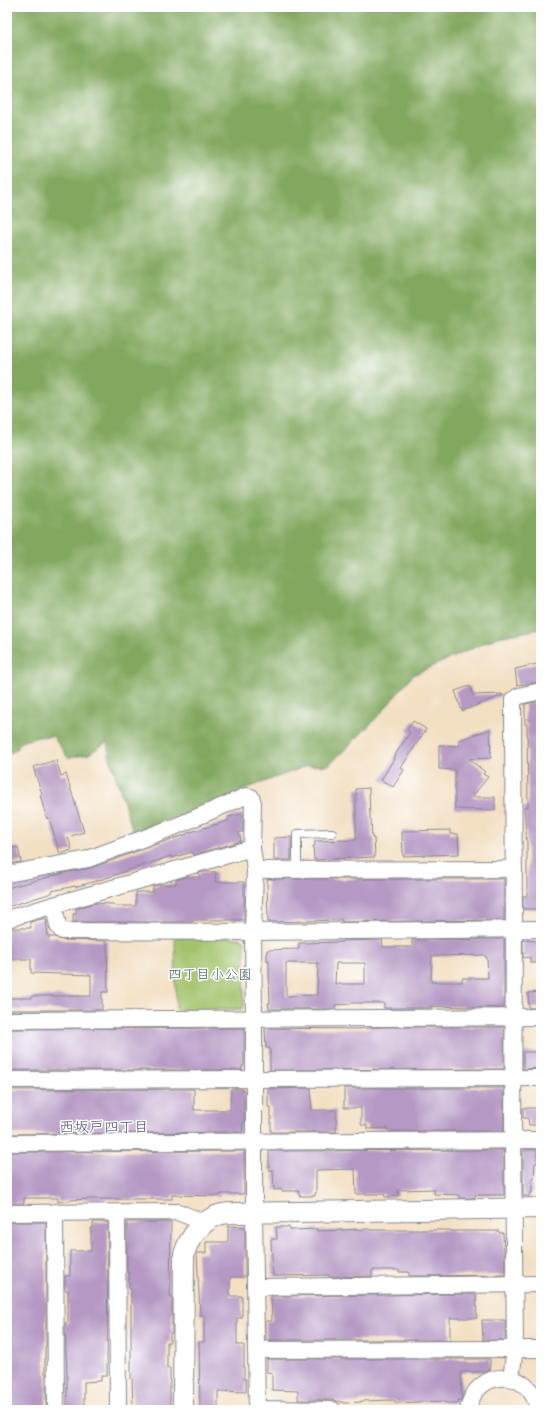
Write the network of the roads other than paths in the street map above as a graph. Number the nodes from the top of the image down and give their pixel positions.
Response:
1 (541, 691) edge
2 (332, 833) dead end
3 (252, 848) junction
4 (297, 868) junction
5 (514, 869) junction
6 (255, 870) junction
7 (7, 874) edge
8 (54, 905) junction
9 (7, 919) edge
10 (514, 929) junction
11 (541, 929) edge
12 (253, 932) junction
13 (513, 1017) junction
14 (541, 1017) edge
15 (254, 1018) junction
16 (7, 1020) edge
17 (514, 1078) junction
18 (541, 1078) edge
19 (254, 1079) junction
20 (7, 1080) edge
21 (513, 1140) junction
22 (541, 1140) edge
23 (254, 1142) junction
24 (7, 1143) edge
25 (514, 1208) junction
26 (541, 1208) edge
27 (55, 1212) junction
28 (7, 1213) edge
29 (116, 1213) junction
30 (254, 1213) junction
31 (205, 1223) junction
32 (515, 1284) junction
33 (541, 1284) edge
34 (255, 1288) junction
35 (515, 1349) junction
36 (541, 1349) edge
37 (256, 1350) junction
38 (511, 1378) junction
39 (56, 1410) edge
40 (118, 1410) edge
41 (183, 1410) edge
42 (257, 1410) edge
43 (333, 1410) edge
44 (468, 1410) edge
45 (538, 1410) edge

1 - 5 street
2 - 4 lane
3 - 6 street
3 - 7 street
3 - 8 street
4 - 5 street
4 - 6 street
5 - 10 street
6 - 12 street
8 - 9 street
8 - 12 street
10 - 11 street
10 - 12 street
10 - 13 street
12 - 15 street
13 - 14 street
13 - 15 street
13 - 17 street
15 - 16 street
15 - 19 street
17 - 18 street
17 - 19 street
17 - 21 street
19 - 20 street
19 - 23 street
21 - 22 street
21 - 23 street
21 - 25 street
23 - 24 street
23 - 30 street
25 - 26 street
25 - 30 street
25 - 32 street
27 - 28 street
27 - 29 street
27 - 39 street
29 - 31 street
29 - 40 street
30 - 31 street
30 - 34 street
31 - 41 street
32 - 33 street
32 - 34 street
32 - 35 street
34 - 37 street
35 - 36 street
35 - 37 street
35 - 38 street
37 - 42 street
38 - 44 street
38 - 45 street
42 - 43 street

